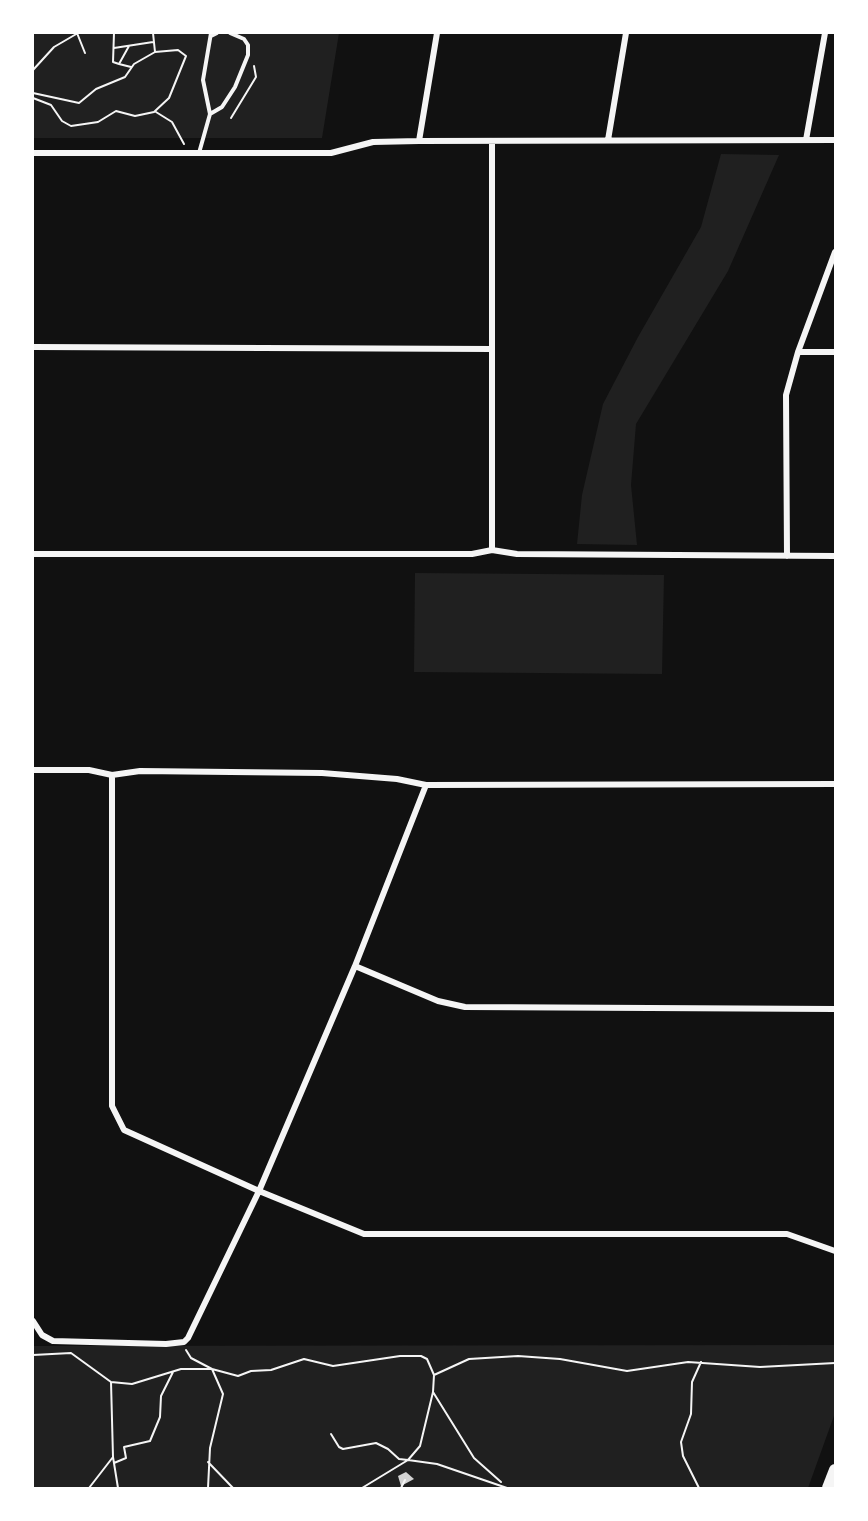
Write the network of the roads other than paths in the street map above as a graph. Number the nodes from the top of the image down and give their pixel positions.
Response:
1 (217, 33) edge
2 (230, 33) edge
3 (436, 33) edge
4 (626, 33) edge
5 (825, 33) edge
6 (211, 35) edge
7 (210, 114) junction
8 (608, 140) junction
9 (806, 140) junction
10 (835, 140) edge
11 (420, 141) junction
12 (492, 141) junction
13 (33, 153) edge
14 (199, 153) junction
15 (835, 252) edge
16 (33, 347) edge
17 (492, 349) junction
18 (798, 352) junction
19 (835, 352) edge
20 (492, 550) junction
21 (33, 554) edge
22 (787, 556) junction
23 (835, 556) edge
24 (33, 770) edge
25 (112, 775) junction
26 (835, 784) edge
27 (426, 785) junction
28 (354, 966) junction
29 (835, 1009) edge
30 (259, 1191) junction
31 (835, 1251) edge
32 (33, 1321) edge
33 (835, 1470) edge
34 (828, 1488) edge

1 - 6 lane
2 - 7 lane
3 - 11 street
4 - 8 street
5 - 9 street
6 - 7 lane
7 - 14 lane
8 - 9 street
8 - 12 street
9 - 10 street
11 - 12 street
11 - 14 street
12 - 17 street
13 - 14 street
15 - 18 street
16 - 17 street
17 - 20 street
18 - 19 street
18 - 22 street
20 - 21 street
20 - 22 street
22 - 23 street
24 - 25 street
25 - 27 street
25 - 30 street
26 - 27 street
27 - 28 street
28 - 29 street
28 - 30 street
30 - 31 street
30 - 32 street
33 - 34 main road

